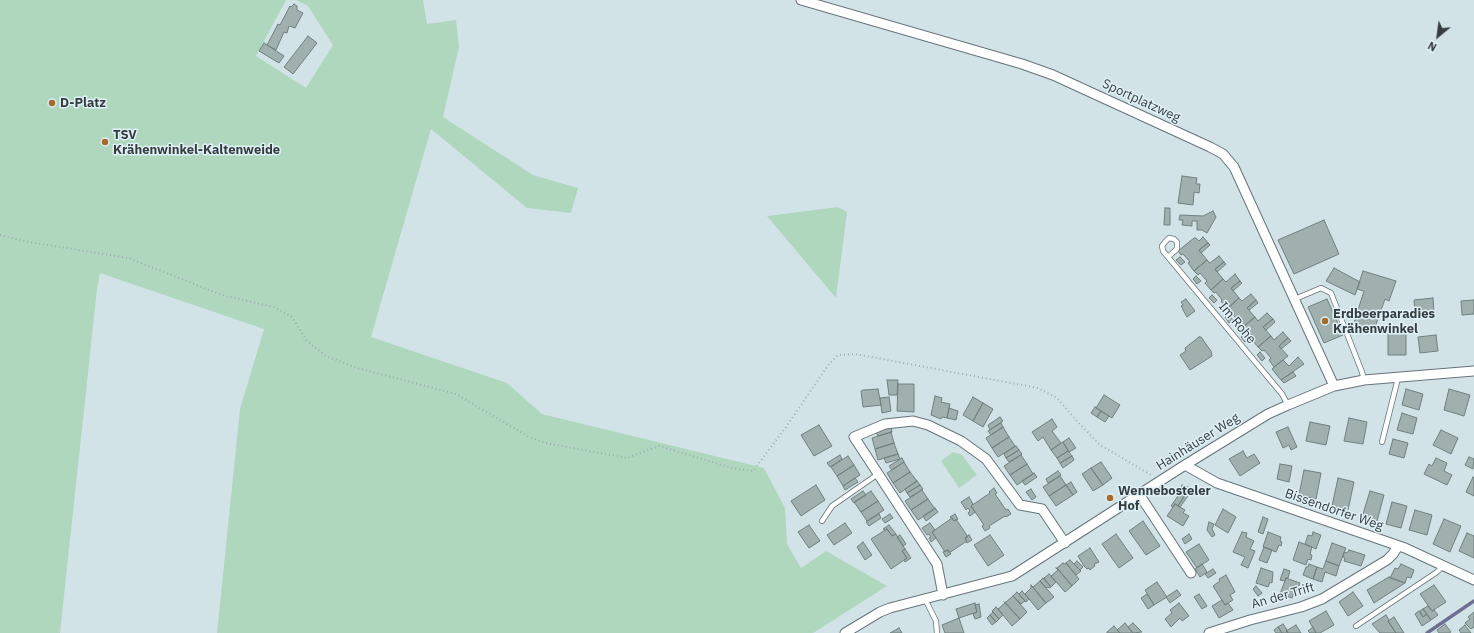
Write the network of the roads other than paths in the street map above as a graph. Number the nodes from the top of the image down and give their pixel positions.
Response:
1 (800, 0) edge
2 (1168, 257) dead end
3 (1295, 299) junction
4 (1474, 370) edge
5 (1398, 378) junction
6 (1364, 380) junction
7 (1334, 386) junction
8 (1288, 405) junction
9 (1382, 442) dead end
10 (1186, 465) junction
11 (878, 474) junction
12 (1139, 494) junction
13 (822, 521) dead end
14 (1065, 543) junction
15 (1398, 546) junction
16 (1443, 566) junction
17 (1191, 573) dead end
18 (1474, 580) edge
19 (943, 595) junction
20 (925, 599) junction
21 (1356, 626) dead end
22 (845, 633) edge
23 (937, 633) edge
24 (1209, 633) edge

1 - 3 street, Sportplatzweg
2 - 8 lane, Im Rohe
3 - 6 lane
3 - 7 street, Sportplatzweg
4 - 5 street, Hainhäuser Weg
5 - 6 street, Hainhäuser Weg
5 - 9 lane
6 - 7 street, Hainhäuser Weg
7 - 8 street, Hainhäuser Weg
8 - 10 street, Hainhäuser Weg
10 - 12 street, Hainhäuser Weg
10 - 15 street, Bissendorfer Weg
11 - 13 lane
11 - 14 street
11 - 19 street
12 - 14 street, Hainhäuser Weg
12 - 17 street
14 - 19 street, Hainhäuser Weg
15 - 16 street, Bissendorfer Weg
15 - 24 street, An der Trift
16 - 18 street, Bissendorfer Weg
16 - 21 lane
19 - 20 street, Hainhäuser Weg
20 - 22 street, Hainhäuser Weg
20 - 23 lane

